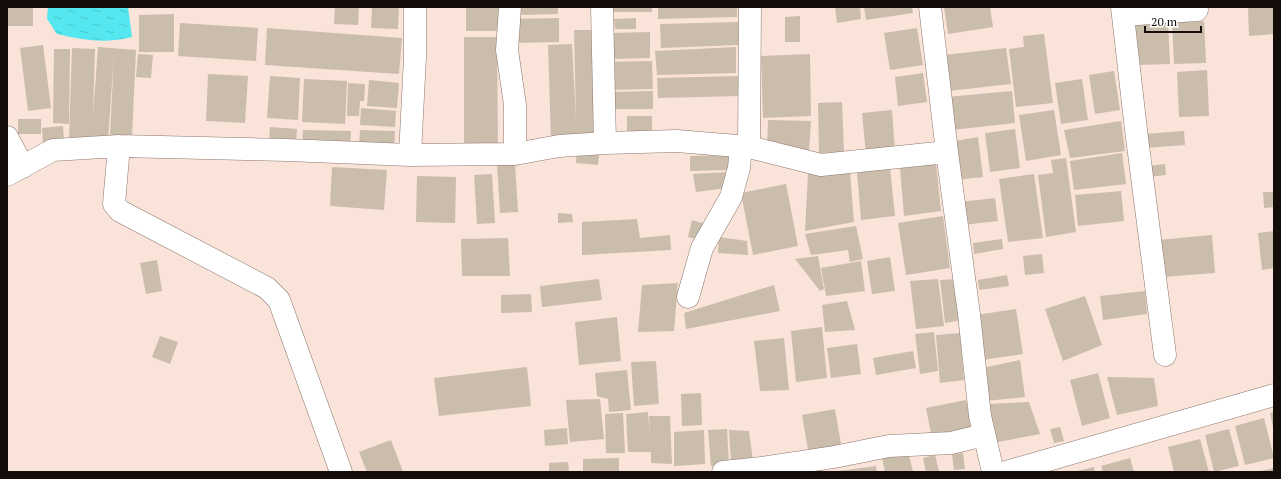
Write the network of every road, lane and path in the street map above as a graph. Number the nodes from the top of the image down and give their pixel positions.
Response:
1 (415, 7) edge
2 (510, 7) edge
3 (602, 7) edge
4 (750, 7) edge
5 (930, 7) edge
6 (1197, 10) dead end
7 (1123, 11) edge
8 (7, 137) edge
9 (605, 143) junction
10 (119, 146) junction
11 (745, 146) junction
12 (947, 152) junction
13 (516, 154) junction
14 (410, 156) junction
15 (15, 171) edge
16 (688, 298) dead end
17 (1165, 354) dead end
18 (1274, 395) edge
19 (984, 435) junction
20 (341, 472) edge
21 (723, 472) edge
22 (993, 472) edge
23 (1006, 472) edge

1 - 14 street
2 - 13 street
3 - 9 street
4 - 11 street
5 - 12 street
6 - 7 street
7 - 17 street
8 - 15 street
9 - 11 street
9 - 13 street
10 - 14 street
10 - 15 street
10 - 20 street
11 - 12 street
11 - 16 street
12 - 19 street
13 - 14 street
18 - 23 street
19 - 21 street
19 - 22 street

